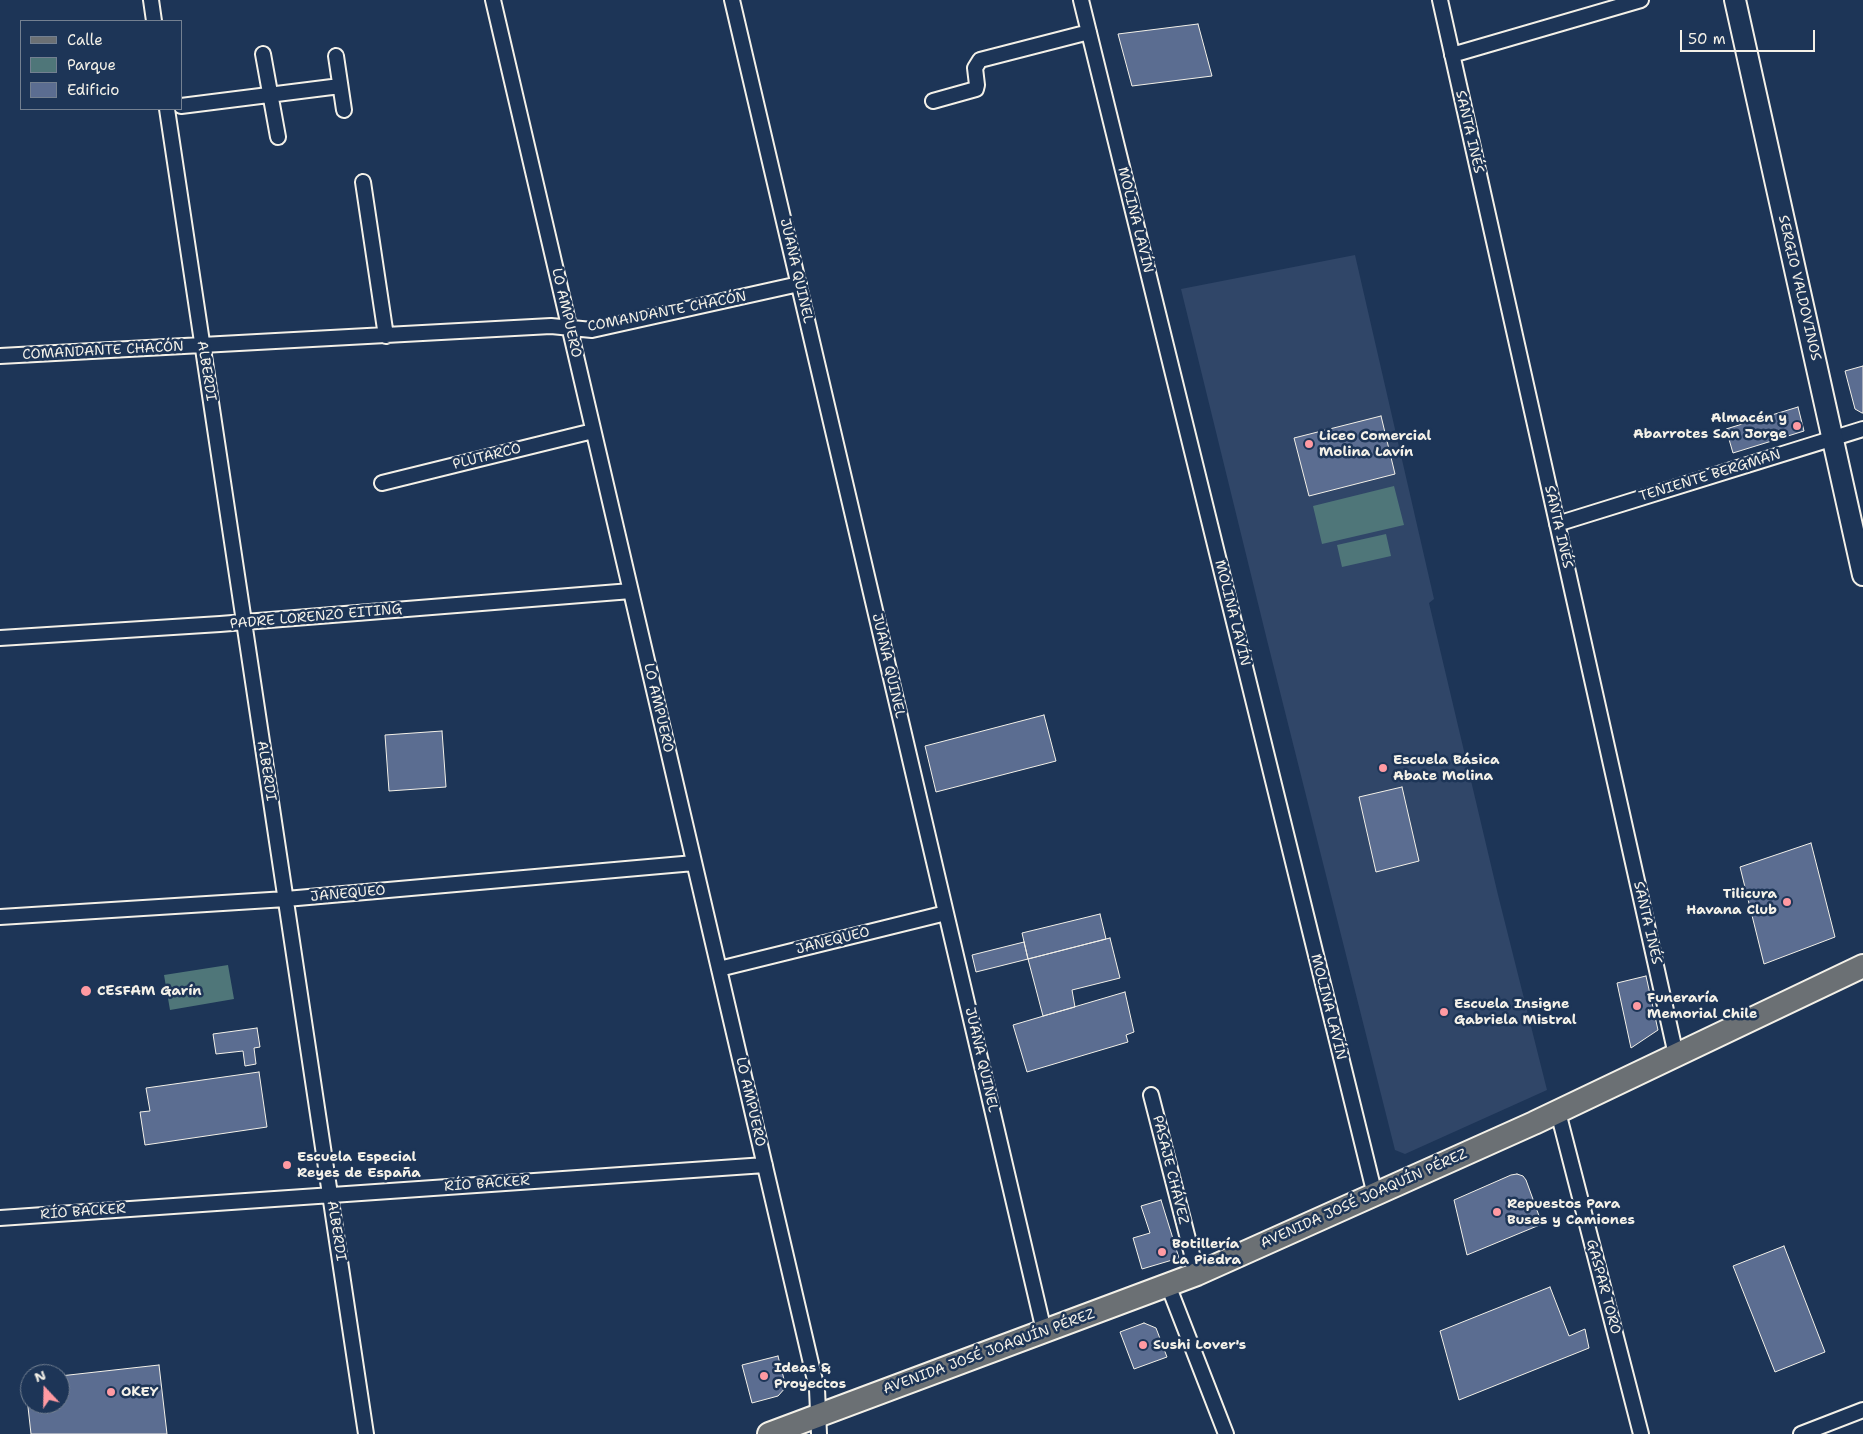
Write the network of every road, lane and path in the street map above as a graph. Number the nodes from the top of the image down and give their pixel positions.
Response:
1 (151, 0) edge
2 (493, 0) edge
3 (732, 0) edge
4 (1081, 0) edge
5 (1440, 0) edge
6 (1641, 0) edge
7 (1735, 0) edge
8 (154, 20) edge
9 (1089, 32) junction
10 (263, 54) dead end
11 (1452, 55) junction
12 (336, 56) dead end
13 (340, 86) junction
14 (270, 95) junction
15 (933, 101) dead end
16 (182, 106) edge
17 (167, 110) edge
18 (344, 110) dead end
19 (278, 137) dead end
20 (363, 182) dead end
21 (798, 284) junction
22 (570, 328) junction
23 (386, 336) junction
24 (202, 346) junction
25 (0, 356) edge
26 (1863, 429) edge
27 (593, 431) junction
28 (1832, 438) junction
29 (382, 482) dead end
30 (1557, 524) junction
31 (1863, 575) edge
32 (631, 592) junction
33 (244, 622) junction
34 (0, 638) edge
35 (694, 863) junction
36 (286, 899) junction
37 (946, 913) junction
38 (0, 917) edge
39 (1863, 966) edge
40 (719, 969) junction
41 (1676, 1055) junction
42 (1151, 1095) dead end
43 (1558, 1112) junction
44 (765, 1165) junction
45 (1375, 1195) junction
46 (331, 1196) junction
47 (0, 1218) edge
48 (1197, 1274) junction
49 (1168, 1285) junction
50 (1044, 1331) junction
51 (1863, 1410) edge
52 (818, 1425) edge
53 (366, 1434) edge
54 (769, 1434) edge
55 (1226, 1434) edge
56 (1641, 1434) edge
57 (1801, 1434) edge

1 - 8 street
2 - 22 street, LO AMPUERO
3 - 21 street, JUANA QUINEL
4 - 9 street, MOLINA LAVÍN
5 - 11 street, SANTA INÉS
6 - 11 street
7 - 28 main road, SERGIO VALDOVINOS
9 - 15 street
9 - 45 street, MOLINA LAVÍN
10 - 14 street
11 - 30 street, SANTA INÉS
12 - 13 street
13 - 14 street
13 - 18 street
14 - 16 street
14 - 19 street
17 - 24 street, ALBERDI
20 - 23 street
21 - 22 street, COMANDANTE CHACÓN
21 - 37 street, JUANA QUINEL
22 - 23 street, COMANDANTE CHACÓN
22 - 27 street, LO AMPUERO
23 - 24 street, COMANDANTE CHACÓN
24 - 25 street, COMANDANTE CHACÓN
24 - 33 street, ALBERDI
26 - 28 street, TENIENTE BERGMAN
27 - 29 street, PLUTARCO
27 - 32 street, LO AMPUERO
28 - 30 street, TENIENTE BERGMAN
28 - 31 main road, SERGIO VALDOVINOS
30 - 41 street, SANTA INÉS
32 - 33 street, PADRE LORENZO EITING
32 - 35 street, LO AMPUERO
33 - 34 street, PADRE LORENZO EITING
33 - 36 street, ALBERDI
35 - 36 street, JANEQUEO
35 - 40 street, LO AMPUERO
36 - 38 street, JANEQUEO
36 - 46 street, ALBERDI
37 - 40 street, JANEQUEO
37 - 50 street, JUANA QUINEL
39 - 41 main road, AVENIDA JOSÉ JOAQUÍN PÉREZ
40 - 44 street, LO AMPUERO
41 - 43 main road, AVENIDA JOSÉ JOAQUÍN PÉREZ
42 - 48 street, PASAJE CHÁVEZ
43 - 45 main road, AVENIDA JOSÉ JOAQUÍN PÉREZ
43 - 56 street, GASPAR TORO
44 - 46 street, RÍO BACKER
44 - 52 street, LO AMPUERO
45 - 48 main road, AVENIDA JOSÉ JOAQUÍN PÉREZ
46 - 47 street, RÍO BACKER
46 - 53 street, ALBERDI
48 - 49 main road, AVENIDA JOSÉ JOAQUÍN PÉREZ
49 - 50 main road, AVENIDA JOSÉ JOAQUÍN PÉREZ
49 - 55 street
50 - 52 main road, AVENIDA JOSÉ JOAQUÍN PÉREZ
51 - 57 street
52 - 54 main road, AVENIDA JOSÉ JOAQUÍN PÉREZ

